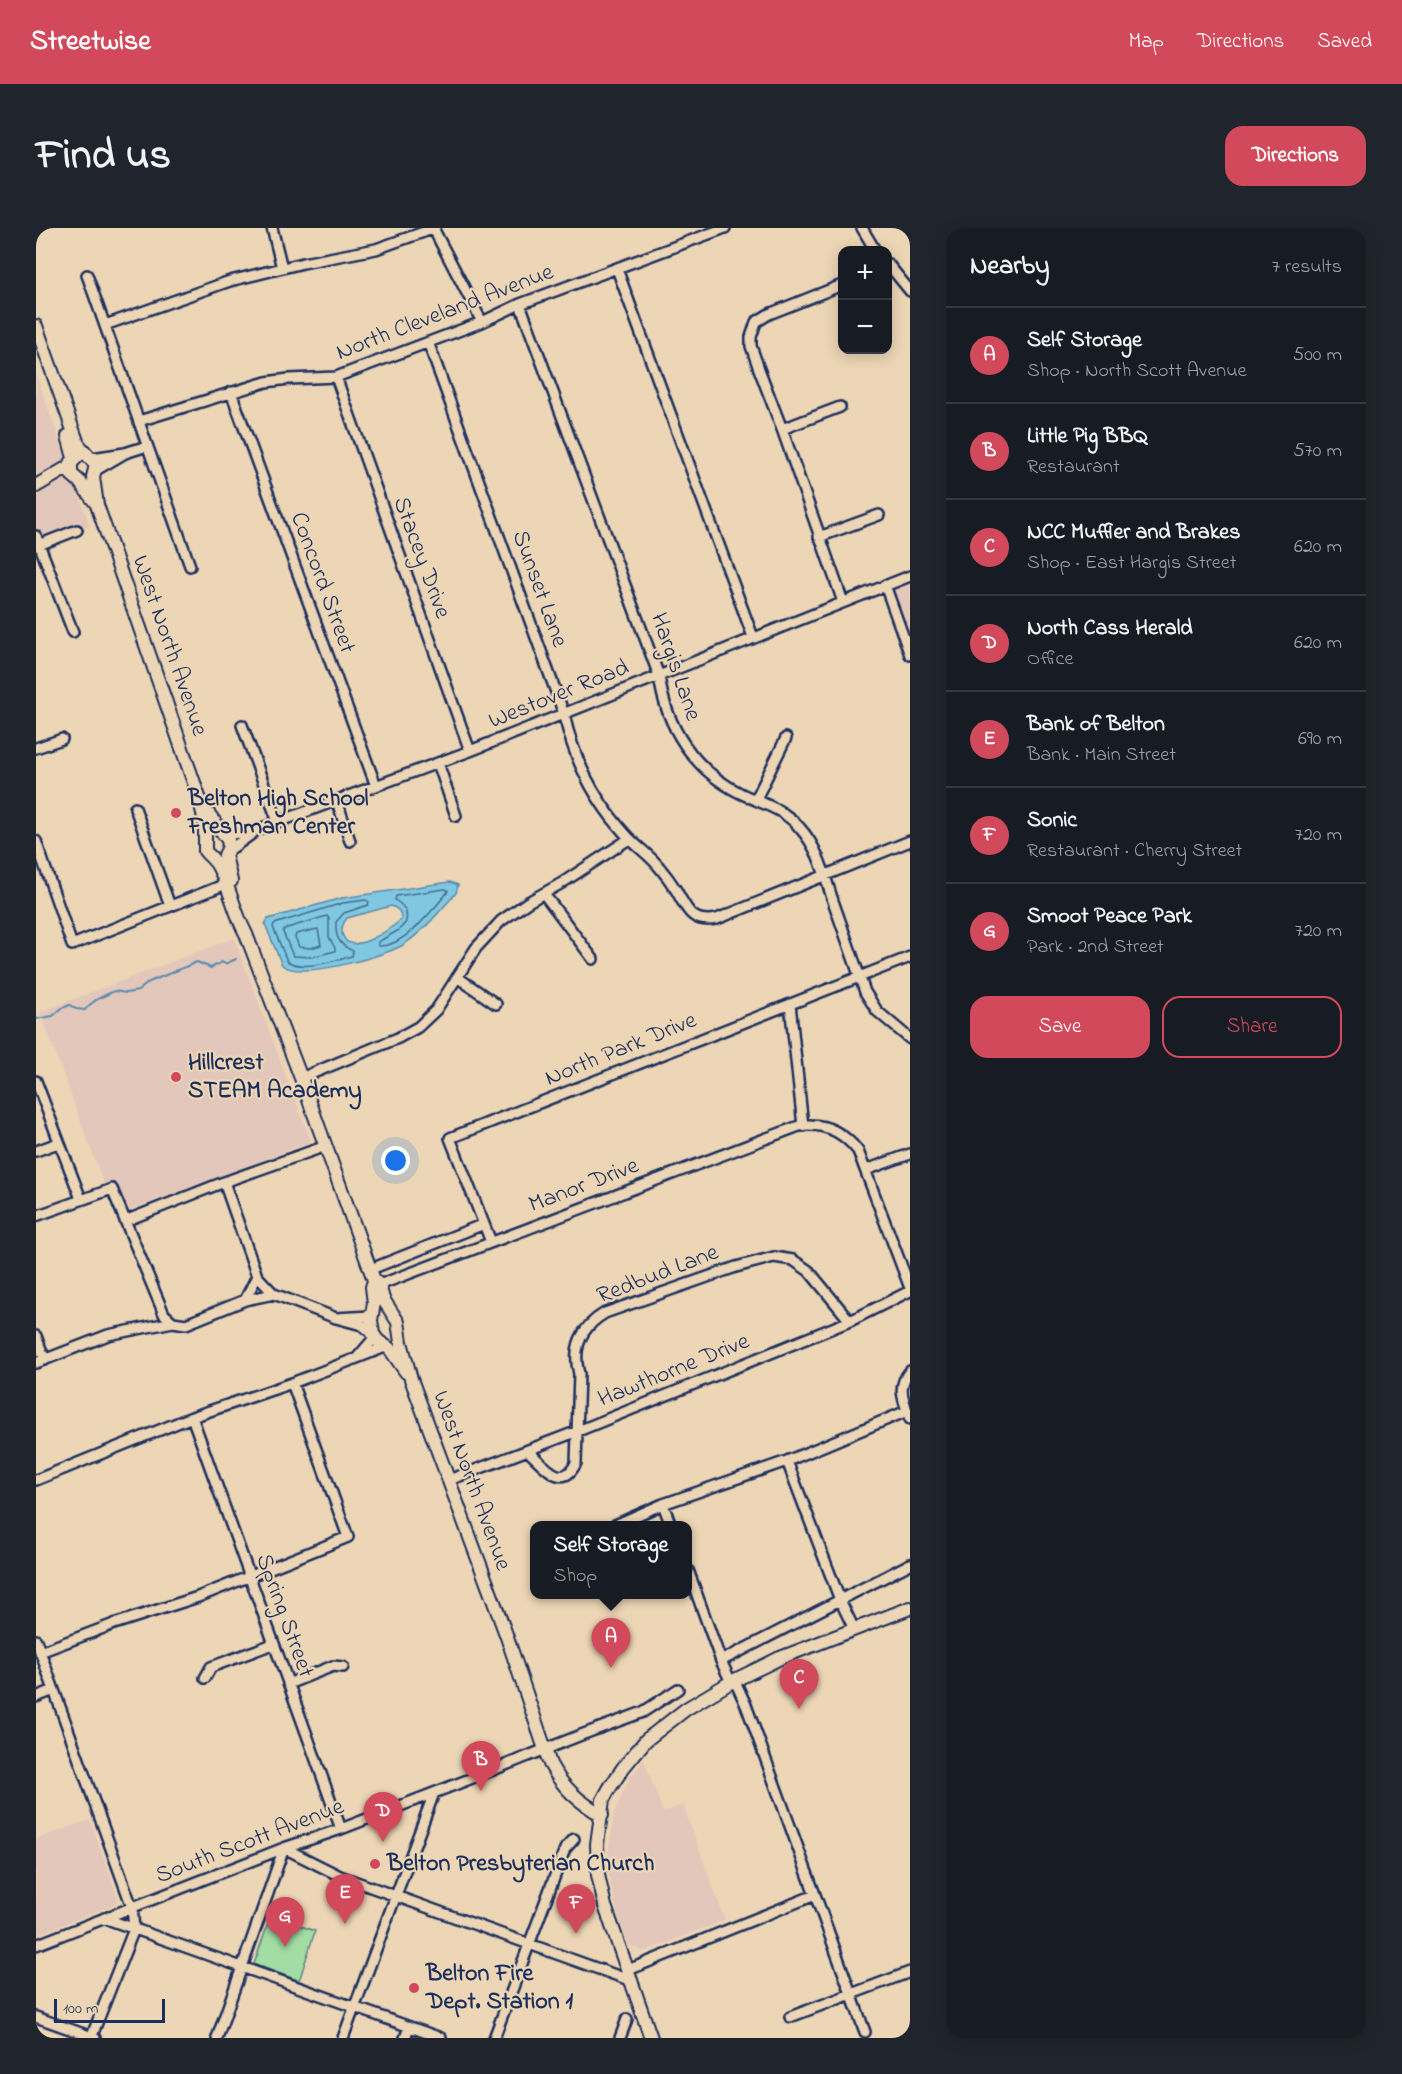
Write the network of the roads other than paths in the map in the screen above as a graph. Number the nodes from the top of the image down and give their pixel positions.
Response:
1 (272, 228) edge
2 (433, 228) edge
3 (725, 228) edge
4 (862, 228) edge
5 (873, 246) edge
6 (282, 268) junction
7 (617, 269) junction
8 (892, 270) edge
9 (87, 275) dead end
10 (838, 287) edge
11 (910, 291) edge
12 (520, 304) junction
13 (482, 322) junction
14 (36, 326) edge
15 (105, 326) junction
16 (428, 342) junction
17 (36, 345) edge
18 (336, 377) junction
19 (231, 392) junction
20 (840, 406) dead end
21 (139, 421) junction
22 (782, 429) junction
23 (147, 446) junction
24 (83, 468) junction
25 (40, 484) edge
26 (879, 515) dead end
27 (77, 530) dead end
28 (819, 537) junction
29 (37, 542) edge
30 (190, 566) dead end
31 (910, 576) edge
32 (885, 585) junction
33 (843, 602) junction
34 (73, 632) dead end
35 (753, 637) junction
36 (910, 656) edge
37 (658, 676) junction
38 (564, 714) junction
39 (242, 725) dead end
40 (786, 738) dead end
41 (62, 739) dead end
42 (36, 748) edge
43 (470, 751) junction
44 (438, 763) junction
45 (376, 786) junction
46 (756, 799) junction
47 (200, 800) junction
48 (337, 801) junction
49 (135, 808) dead end
50 (456, 816) dead end
51 (278, 822) junction
52 (254, 831) junction
53 (224, 835) junction
54 (205, 839) junction
55 (630, 839) junction
56 (36, 841) edge
57 (350, 841) dead end
58 (910, 841) edge
59 (226, 853) junction
60 (211, 856) junction
61 (824, 875) junction
62 (226, 884) junction
63 (544, 894) junction
64 (170, 906) junction
65 (246, 934) junction
66 (910, 957) edge
67 (593, 959) dead end
68 (860, 976) junction
69 (457, 977) junction
70 (496, 1004) dead end
71 (789, 1004) junction
72 (910, 1039) edge
73 (301, 1078) junction
74 (36, 1081) edge
75 (803, 1126) junction
76 (58, 1143) junction
77 (326, 1146) junction
78 (36, 1151) edge
79 (910, 1154) edge
80 (866, 1170) junction
81 (225, 1182) junction
82 (81, 1199) junction
83 (36, 1216) edge
84 (125, 1221) junction
85 (484, 1224) junction
86 (491, 1242) junction
87 (257, 1276) junction
88 (375, 1278) junction
89 (910, 1289) edge
90 (274, 1294) junction
91 (245, 1300) junction
92 (388, 1308) junction
93 (372, 1314) junction
94 (336, 1318) junction
95 (850, 1321) junction
96 (173, 1322) junction
97 (374, 1335) junction
98 (36, 1336) edge
99 (401, 1342) junction
100 (387, 1348) junction
101 (357, 1358) junction
102 (41, 1361) edge
103 (910, 1371) edge
104 (411, 1379) junction
105 (292, 1383) junction
106 (909, 1415) edge
107 (192, 1417) junction
108 (578, 1431) junction
109 (528, 1451) junction
110 (787, 1461) junction
111 (36, 1479) edge
112 (449, 1480) junction
113 (663, 1504) junction
114 (626, 1521) edge
115 (669, 1521) edge
116 (910, 1564) edge
117 (248, 1576) junction
118 (692, 1583) edge
119 (840, 1600) junction
120 (910, 1608) edge
121 (854, 1629) junction
122 (36, 1640) edge
123 (273, 1644) junction
124 (40, 1652) junction
125 (721, 1661) junction
126 (343, 1667) dead end
127 (205, 1678) dead end
128 (733, 1681) junction
129 (288, 1684) junction
130 (678, 1689) dead end
131 (54, 1690) junction
132 (36, 1697) edge
133 (546, 1748) junction
134 (434, 1793) junction
135 (602, 1815) junction
136 (341, 1829) junction
137 (574, 1839) dead end
138 (284, 1848) junction
139 (815, 1895) junction
140 (395, 1896) junction
141 (132, 1908) junction
142 (104, 1918) junction
143 (134, 1929) junction
144 (36, 1945) edge
145 (528, 1945) junction
146 (244, 1966) junction
147 (910, 1972) edge
148 (629, 1976) junction
149 (852, 1996) junction
150 (354, 2007) junction
151 (36, 2017) edge
152 (790, 2017) dead end
153 (627, 2019) dead end
154 (409, 2026) junction
155 (865, 2032) dead end
156 (92, 2038) edge
157 (217, 2038) edge
158 (343, 2038) edge
159 (405, 2038) edge
160 (441, 2038) edge
161 (495, 2038) edge
162 (620, 2038) edge
163 (651, 2038) edge

1 - 6 street
2 - 6 street
2 - 13 street
3 - 7 street, North Cleveland Avenue
4 - 5 street
6 - 15 street
7 - 12 street, North Cleveland Avenue
7 - 35 street
8 - 11 street
9 - 15 street
10 - 22 street
12 - 13 street, North Cleveland Avenue
12 - 37 street, Hargis Lane
13 - 16 street, North Cleveland Avenue
14 - 24 main road, West North Avenue
15 - 21 street
16 - 18 street, North Cleveland Avenue
16 - 38 street, Sunset Lane
17 - 24 main road, West North Avenue
18 - 19 street, North Cleveland Avenue
18 - 43 street, Stacey Drive
19 - 21 street, North Cleveland Avenue
19 - 45 street, Concord Street
20 - 22 street
21 - 23 street
22 - 28 street
23 - 24 street
23 - 30 street
24 - 25 main road
24 - 47 main road, West North Avenue
26 - 28 street
27 - 29 street
28 - 33 street
29 - 34 street
31 - 32 street, Westover Road
32 - 33 street, Westover Road
32 - 36 street
33 - 35 street, Westover Road
35 - 37 street, Westover Road
37 - 38 street, Westover Road
37 - 46 street, Hargis Lane
38 - 43 street, Westover Road
38 - 55 street, Sunset Lane
39 - 51 street
40 - 46 street
41 - 42 street
43 - 44 street, Westover Road
44 - 45 street, Westover Road
44 - 50 street
45 - 48 street, Westover Road
46 - 61 street, Hargis Lane
47 - 53 main road, West North Avenue
47 - 54 main road, West North Avenue
48 - 51 street, Westover Road
48 - 57 street
49 - 64 street
51 - 52 street, Westover Road
52 - 53 street, Westover Road
52 - 59 street, Westover Road
53 - 54 main road
53 - 59 main road, West North Avenue
54 - 60 main road, West North Avenue
55 - 61 street, Sunset Lane
55 - 63 street
56 - 64 street
58 - 61 street, Sunset Lane
59 - 60 main road
59 - 65 main road, West North Avenue
60 - 62 main road, West North Avenue
61 - 68 street, Hargis Lane
62 - 64 street
62 - 65 main road, West North Avenue
63 - 67 street
63 - 69 street
65 - 73 main road, West North Avenue
66 - 68 street, North Park Drive
68 - 71 street, North Park Drive
68 - 72 street, Hargis Lane
69 - 70 street
69 - 73 street
71 - 75 street
71 - 85 street, North Park Drive
73 - 77 main road, West North Avenue
74 - 76 street
75 - 80 street
75 - 86 street, Manor Drive
76 - 78 street
76 - 82 street
77 - 81 street
77 - 88 main road, West North Avenue
79 - 80 street
80 - 89 street
81 - 84 street
81 - 87 street
82 - 83 street
82 - 84 street
84 - 96 street
85 - 86 street, North Park Drive
85 - 88 street
86 - 88 street, Manor Drive
87 - 90 street
87 - 91 street
88 - 92 main road, West North Avenue
88 - 93 main road, West North Avenue
89 - 95 street, Hawthorne Drive
90 - 91 street
90 - 94 street
91 - 96 street
92 - 93 main road
92 - 99 main road, West North Avenue
93 - 94 street
93 - 97 main road, West North Avenue
94 - 97 street
95 - 108 street, Hawthorne Drive
95 - 108 street, Redbud Lane
96 - 102 street
97 - 100 main road, West North Avenue
97 - 101 street
98 - 102 street
99 - 100 main road
99 - 104 main road, West North Avenue
100 - 101 street
100 - 104 main road, West North Avenue
101 - 105 street
103 - 106 street
104 - 112 main road, West North Avenue
105 - 107 street
105 - 117 street
106 - 110 street
107 - 111 street
107 - 117 street, Spring Street
108 - 109 street, Hawthorne Drive
108 - 109 street, Redbud Lane
109 - 112 street, Hawthorne Drive
110 - 113 street
110 - 119 street
112 - 133 main road, West North Avenue
113 - 114 street
113 - 115 street
116 - 119 street
117 - 123 street, Spring Street
117 - 124 street
118 - 125 street
119 - 121 street
119 - 125 street
120 - 121 main road
121 - 128 main road
122 - 124 street
123 - 127 street
123 - 129 street, Spring Street
124 - 131 street
125 - 128 street
126 - 129 street
128 - 135 main road
128 - 139 street
129 - 136 street, Spring Street
130 - 133 street, South Scott Avenue
131 - 132 street
131 - 141 street
133 - 134 street, South Scott Avenue
133 - 135 main road, West North Avenue
134 - 136 street, South Scott Avenue
134 - 140 street
135 - 148 main road
136 - 138 street, South Scott Avenue
137 - 145 street
138 - 140 street
138 - 141 street, South Scott Avenue
138 - 146 street
139 - 148 street
139 - 149 street
140 - 145 street
140 - 150 street
141 - 142 street, South Scott Avenue
141 - 143 street
142 - 143 street
142 - 144 street, South Scott Avenue
143 - 146 street
143 - 156 street
145 - 148 street
145 - 161 street
146 - 150 street
146 - 157 street
147 - 149 street
148 - 163 main road
149 - 152 street
149 - 155 street
150 - 154 street
150 - 158 street
151 - 156 street
153 - 162 street
154 - 159 street
154 - 160 street

